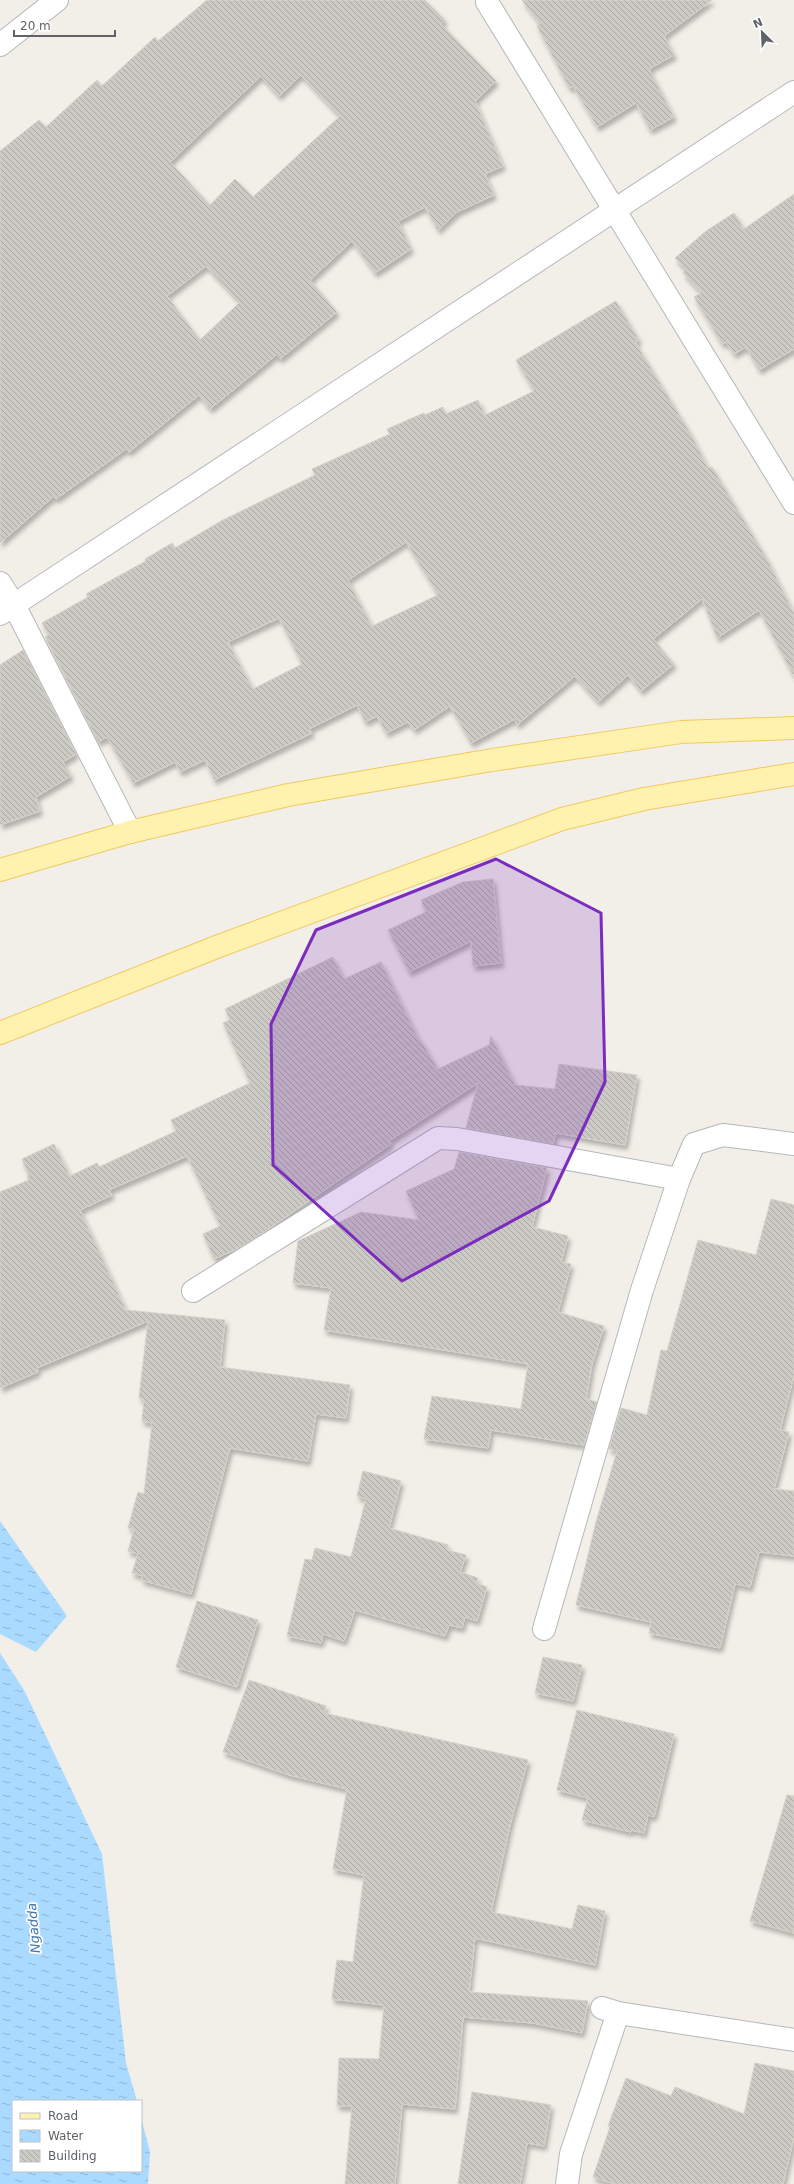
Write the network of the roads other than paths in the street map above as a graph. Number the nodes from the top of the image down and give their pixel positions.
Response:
1 (57, 0) edge
2 (487, 2) dead end
3 (0, 45) edge
4 (794, 92) edge
5 (614, 210) junction
6 (794, 503) edge
7 (0, 583) edge
8 (7, 610) edge
9 (794, 728) edge
10 (794, 774) edge
11 (130, 832) junction
12 (0, 870) edge
13 (0, 1033) edge
14 (794, 1144) edge
15 (679, 1179) junction
16 (193, 1291) dead end
17 (544, 1629) dead end
18 (794, 2040) edge
19 (567, 2184) edge

1 - 3 street
2 - 5 street
4 - 5 street
5 - 6 street
5 - 8 street
7 - 8 street
8 - 11 street
9 - 11 main road
10 - 13 main road
11 - 12 main road
14 - 15 street
15 - 16 street
15 - 17 street
18 - 19 street

